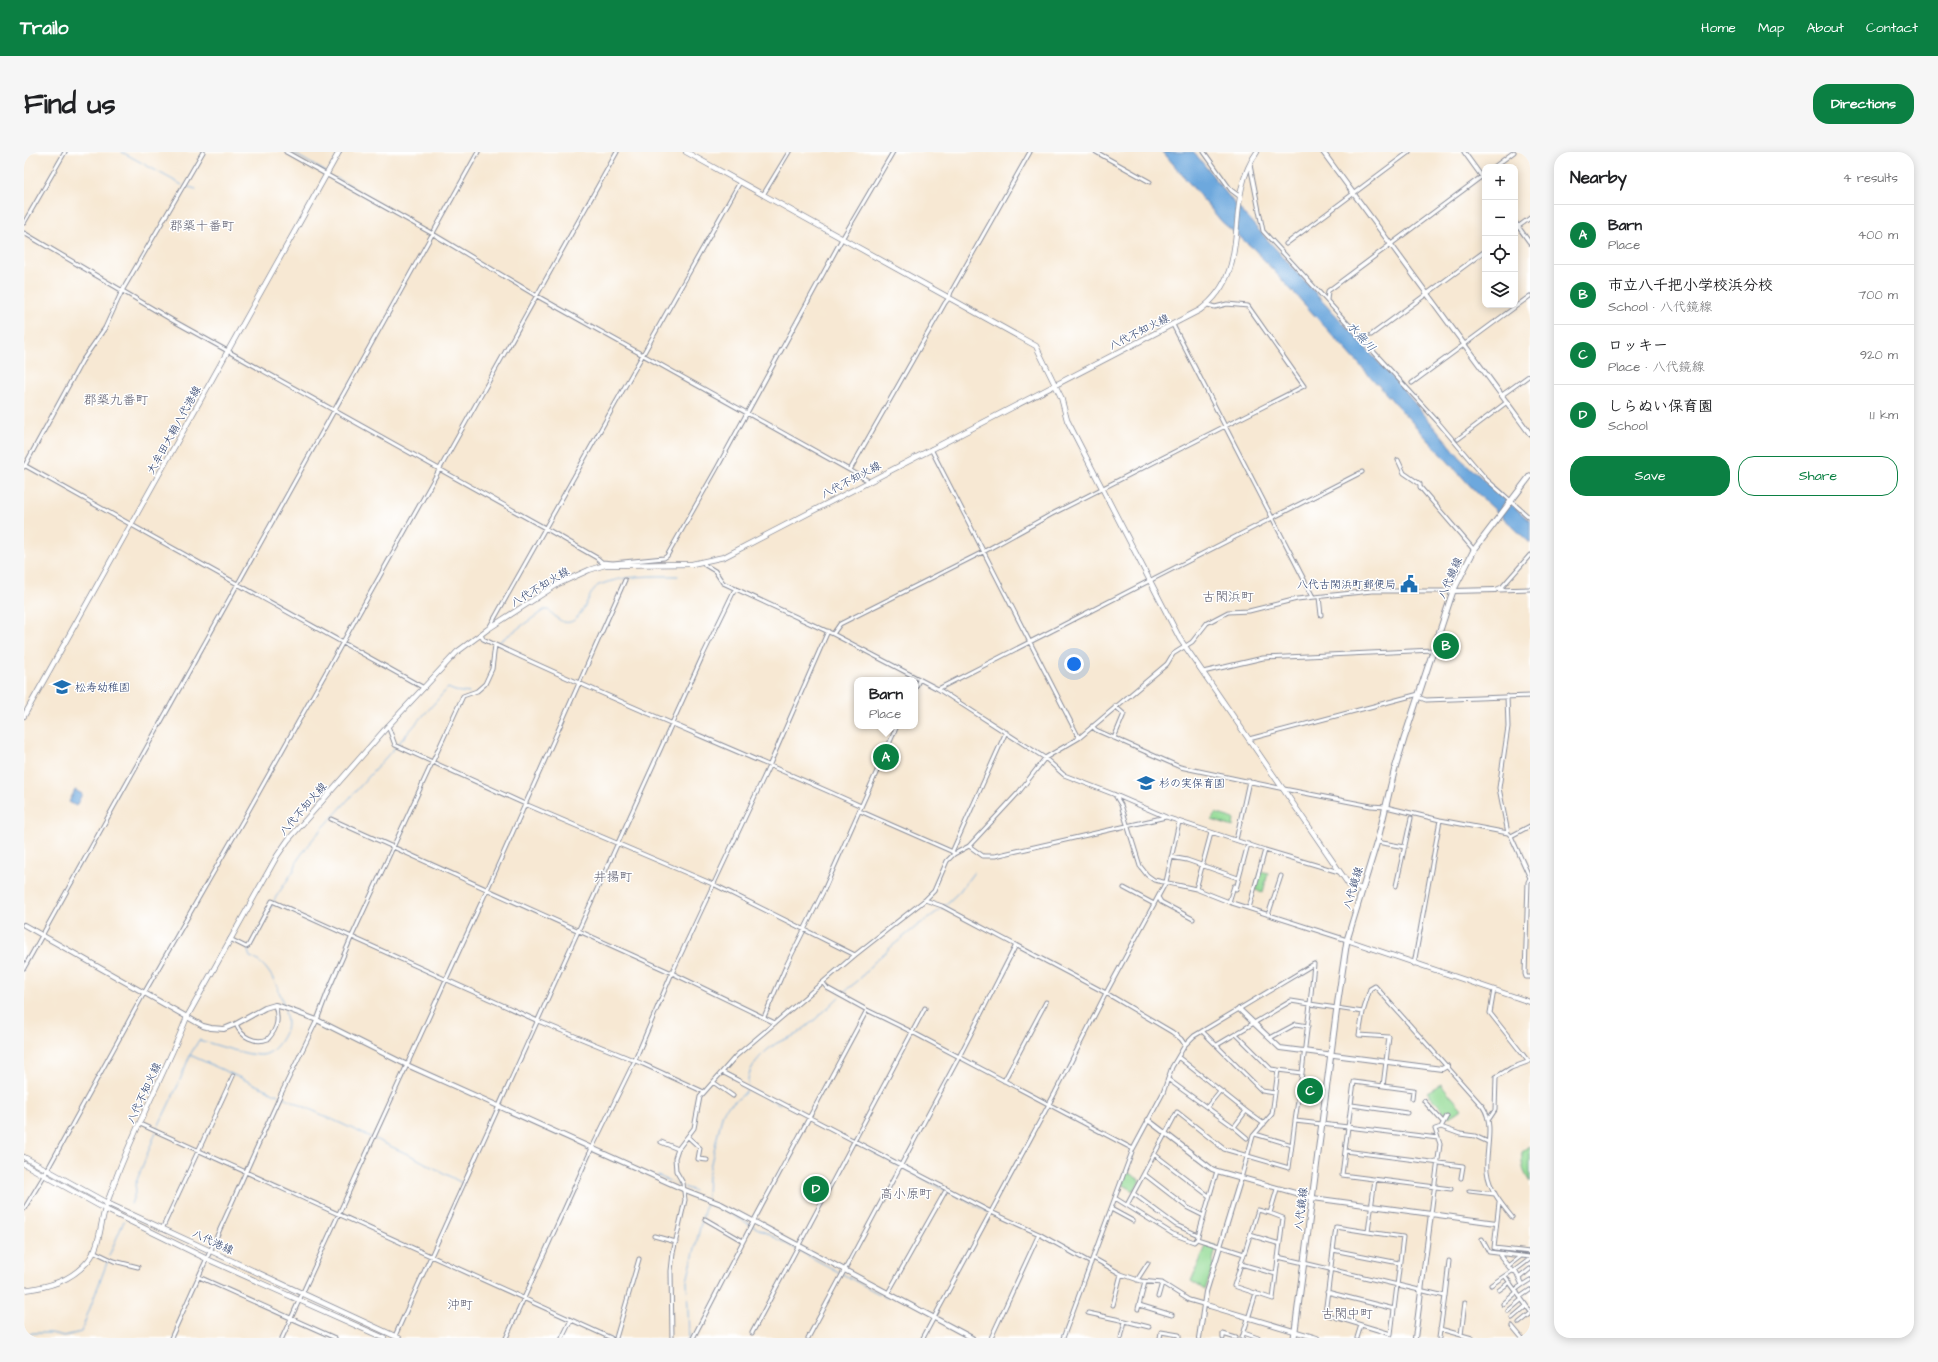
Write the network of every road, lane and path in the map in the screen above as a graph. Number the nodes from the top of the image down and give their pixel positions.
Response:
1 (65, 152) edge
2 (203, 152) edge
3 (286, 152) edge
4 (339, 152) edge
5 (478, 152) edge
6 (617, 152) edge
7 (686, 152) edge
8 (789, 152) edge
9 (893, 152) edge
10 (1030, 152) edge
11 (1096, 152) edge
12 (1204, 152) edge
13 (1256, 152) edge
14 (1323, 152) edge
15 (1409, 152) edge
16 (1464, 152) edge
17 (1514, 152) edge
18 (1248, 164) junction
19 (1498, 164) edge
20 (327, 174) junction
21 (1481, 176) joint
22 (740, 182) junction
23 (1150, 182) dead end
24 (1354, 194) junction
25 (763, 195) junction
26 (1239, 198) junction
27 (1530, 218) edge
28 (24, 224) edge
29 (1518, 227) edge
30 (1518, 229) edge
31 (24, 233) edge
32 (433, 234) junction
33 (842, 239) junction
34 (1530, 243) edge
35 (1286, 244) dead end
36 (1390, 244) junction
37 (1482, 253) edge
38 (122, 291) junction
39 (1427, 294) junction
40 (537, 296) junction
41 (1530, 296) edge
42 (949, 298) junction
43 (1326, 300) junction
44 (1208, 305) junction
45 (1173, 325) junction
46 (1371, 335) dead end
47 (1464, 344) junction
48 (228, 351) junction
49 (643, 355) junction
50 (1530, 375) edge
51 (1412, 383) dead end
52 (1054, 386) junction
53 (1502, 395) junction
54 (1507, 402) junction
55 (333, 410) junction
56 (747, 413) junction
57 (1225, 426) junction
58 (1530, 434) edge
59 (1458, 439) dead end
60 (931, 449) junction
61 (1398, 460) dead end
62 (24, 466) edge
63 (439, 469) junction
64 (850, 470) junction
65 (1362, 472) dead end
66 (1530, 476) edge
67 (869, 481) junction
68 (1103, 488) junction
69 (1511, 501) junction
70 (1272, 518) junction
71 (1530, 518) edge
72 (131, 524) junction
73 (545, 528) junction
74 (1474, 550) junction
75 (983, 552) junction
76 (1530, 555) edge
77 (704, 562) junction
78 (603, 563) junction
79 (625, 580) dead end
80 (1150, 580) junction
81 (236, 583) junction
82 (735, 589) junction
83 (1530, 589) edge
84 (1495, 590) junction
85 (1453, 591) junction
86 (1313, 597) junction
87 (1319, 597) junction
88 (1321, 616) dead end
89 (488, 629) junction
90 (828, 631) junction
91 (833, 634) junction
92 (481, 635) junction
93 (1029, 641) junction
94 (341, 642) junction
95 (495, 645) junction
96 (1186, 647) junction
97 (1434, 650) junction
98 (1203, 672) junction
99 (913, 677) edge
100 (919, 680) edge
101 (579, 683) junction
102 (424, 688) junction
103 (938, 689) junction
104 (1419, 696) junction
105 (1507, 696) junction
106 (1530, 696) edge
107 (1115, 706) junction
108 (24, 716) edge
109 (672, 725) junction
110 (388, 726) junction
111 (1092, 726) junction
112 (896, 729) edge
113 (1006, 732) junction
114 (1079, 738) junction
115 (1114, 738) junction
116 (1249, 740) junction
117 (1045, 758) junction
118 (432, 762) junction
119 (770, 764) junction
120 (1249, 781) junction
121 (1283, 789) junction
122 (1114, 794) junction
123 (525, 804) junction
124 (861, 806) junction
125 (1386, 807) junction
126 (860, 811) junction
127 (1166, 818) junction
128 (1411, 818) dead end
129 (331, 819) dead end
130 (1440, 820) junction
131 (1179, 822) junction
132 (1530, 826) edge
133 (1128, 827) junction
134 (1211, 833) junction
135 (1508, 833) junction
136 (1511, 836) junction
137 (1236, 840) junction
138 (1377, 842) junction
139 (618, 844) junction
140 (1248, 844) junction
141 (969, 846) junction
142 (393, 847) junction
143 (1405, 847) junction
144 (1265, 850) junction
145 (953, 853) junction
146 (1171, 857) junction
147 (1202, 866) junction
148 (1339, 872) junction
149 (1281, 876) dead end
150 (1238, 878) junction
151 (1530, 878) edge
152 (1166, 882) junction
153 (715, 885) junction
154 (1396, 886) dead end
155 (1124, 888) dead end
156 (1196, 889) junction
157 (1362, 889) junction
158 (487, 890) junction
159 (1158, 897) junction
160 (926, 900) junction
161 (1228, 902) junction
162 (1154, 904) junction
163 (1249, 908) junction
164 (1268, 915) junction
165 (1193, 919) dead end
166 (24, 925) edge
167 (804, 929) junction
168 (578, 931) junction
169 (43, 935) junction
170 (352, 936) junction
171 (230, 940) junction
172 (1347, 940) junction
173 (1016, 945) junction
174 (855, 955) junction
175 (1414, 964) junction
176 (24, 968) edge
177 (672, 973) junction
178 (1530, 977) edge
179 (445, 978) junction
180 (823, 983) junction
181 (1494, 990) junction
182 (145, 992) junction
183 (1106, 993) junction
184 (1046, 1002) dead end
185 (1530, 1002) edge
186 (1310, 1004) junction
187 (278, 1006) junction
188 (1337, 1007) junction
189 (925, 1008) dead end
190 (1239, 1009) junction
191 (867, 1010) junction
192 (1363, 1012) junction
193 (187, 1017) junction
194 (764, 1017) junction
195 (317, 1020) junction
196 (538, 1020) junction
197 (775, 1023) junction
198 (1254, 1023) junction
199 (236, 1024) junction
200 (1308, 1026) junction
201 (1202, 1031) junction
202 (912, 1032) junction
203 (1236, 1034) junction
204 (1270, 1038) junction
205 (1185, 1045) junction
206 (1217, 1045) junction
207 (1305, 1051) junction
208 (1331, 1055) junction
209 (959, 1057) junction
210 (1178, 1057) junction
211 (635, 1060) junction
212 (1529, 1061) edge
213 (1386, 1062) junction
214 (407, 1065) junction
215 (1447, 1066) junction
216 (1278, 1070) junction
217 (722, 1072) junction
218 (1302, 1073) junction
219 (233, 1076) dead end
220 (1168, 1080) junction
221 (1004, 1081) junction
222 (713, 1082) junction
223 (1383, 1086) junction
224 (1220, 1091) junction
225 (704, 1092) junction
226 (1275, 1093) junction
227 (733, 1096) dead end
228 (1412, 1099) dead end
229 (1424, 1101) dead end
230 (1048, 1104) junction
231 (1352, 1104) junction
232 (499, 1106) junction
233 (1207, 1107) junction
234 (1246, 1111) junction
235 (1407, 1113) dead end
236 (1447, 1116) dead end
237 (808, 1118) junction
238 (1489, 1119) junction
239 (1148, 1120) junction
240 (1296, 1121) junction
241 (1443, 1122) junction
242 (140, 1124) junction
243 (1264, 1124) junction
244 (1322, 1124) junction
245 (1234, 1127) junction
246 (1441, 1127) junction
247 (1348, 1128) junction
248 (1165, 1133) junction
249 (1255, 1134) junction
250 (688, 1137) junction
251 (1247, 1138) dead end
252 (1438, 1138) junction
253 (661, 1142) dead end
254 (854, 1142) junction
255 (1488, 1142) junction
256 (1292, 1145) junction
257 (592, 1148) junction
258 (678, 1149) junction
259 (1133, 1149) junction
260 (198, 1151) junction
261 (1345, 1151) junction
262 (1154, 1154) junction
263 (1247, 1156) junction
264 (24, 1157) edge
265 (707, 1160) dead end
266 (1437, 1162) junction
267 (24, 1164) edge
268 (900, 1165) junction
269 (48, 1170) junction
270 (1217, 1171) junction
271 (246, 1172) junction
272 (1144, 1174) junction
273 (44, 1176) junction
274 (1241, 1178) junction
275 (1461, 1178) dead end
276 (1375, 1179) junction
277 (1434, 1186) junction
278 (684, 1188) junction
279 (1277, 1189) junction
280 (1451, 1189) dead end
281 (1469, 1191) dead end
282 (944, 1192) dead end
283 (1134, 1194) junction
284 (1495, 1194) junction
285 (1210, 1196) junction
286 (1115, 1198) junction
287 (1313, 1198) junction
288 (1499, 1202) junction
289 (107, 1204) junction
290 (1127, 1205) junction
291 (1372, 1207) junction
292 (24, 1209) edge
293 (105, 1209) junction
294 (1111, 1209) junction
295 (991, 1212) junction
296 (1270, 1213) junction
297 (1431, 1214) junction
298 (338, 1215) junction
299 (1204, 1216) junction
300 (1512, 1217) dead end
301 (705, 1219) dead end
302 (1133, 1221) dead end
303 (1496, 1223) junction
304 (752, 1224) junction
305 (162, 1229) junction
306 (1368, 1232) junction
307 (1039, 1234) junction
308 (1250, 1235) junction
309 (654, 1236) dead end
310 (1197, 1237) junction
311 (1482, 1239) dead end
312 (743, 1241) junction
313 (676, 1242) junction
314 (1280, 1244) junction
315 (1220, 1246) junction
316 (797, 1248) junction
317 (211, 1250) junction
318 (1333, 1250) junction
319 (94, 1251) junction
320 (1530, 1252) edge
321 (1498, 1253) junction
322 (1244, 1254) junction
323 (431, 1256) junction
324 (1521, 1256) junction
325 (1278, 1257) junction
326 (1093, 1258) junction
327 (1530, 1258) edge
328 (207, 1259) junction
329 (639, 1259) dead end
330 (1449, 1261) dead end
331 (1091, 1263) junction
332 (1148, 1263) dead end
333 (1399, 1263) junction
334 (1241, 1264) junction
335 (1304, 1264) junction
336 (1508, 1266) junction
337 (138, 1268) dead end
338 (1530, 1269) edge
339 (1330, 1270) junction
340 (843, 1271) junction
341 (1513, 1271) junction
342 (1122, 1274) junction
343 (1276, 1274) junction
344 (1505, 1276) junction
345 (199, 1277) junction
346 (1519, 1278) junction
347 (1137, 1280) junction
348 (1530, 1280) edge
349 (1145, 1282) junction
350 (1510, 1282) junction
351 (1162, 1283) junction
352 (1397, 1285) junction
353 (1491, 1285) dead end
354 (1522, 1285) junction
355 (24, 1290) edge
356 (1499, 1290) dead end
357 (1530, 1290) edge
358 (1421, 1291) junction
359 (1516, 1291) junction
360 (1327, 1292) junction
361 (888, 1293) junction
362 (1256, 1293) junction
363 (302, 1294) junction
364 (1445, 1296) junction
365 (1158, 1297) dead end
366 (524, 1298) junction
367 (1521, 1299) junction
368 (299, 1300) junction
369 (1465, 1302) dead end
370 (1530, 1302) edge
371 (1203, 1304) junction
372 (1503, 1304) dead end
373 (1113, 1305) dead end
374 (1526, 1306) junction
375 (1394, 1309) junction
376 (1508, 1311) dead end
377 (1530, 1312) edge
378 (1088, 1313) dead end
379 (1172, 1315) dead end
380 (934, 1317) junction
381 (1249, 1317) junction
382 (291, 1318) junction
383 (1512, 1318) dead end
384 (571, 1320) junction
385 (1125, 1321) junction
386 (1519, 1323) dead end
387 (1361, 1325) junction
388 (1512, 1326) dead end
389 (1149, 1327) dead end
390 (1440, 1329) junction
391 (1295, 1331) junction
392 (752, 1332) dead end
393 (1244, 1333) junction
394 (1461, 1335) junction
395 (396, 1337) edge
396 (171, 1338) edge
397 (282, 1338) edge
398 (335, 1338) edge
399 (384, 1338) edge
400 (506, 1338) edge
401 (562, 1338) edge
402 (611, 1338) edge
403 (616, 1338) edge
404 (672, 1338) edge
405 (693, 1338) edge
406 (808, 1338) edge
407 (923, 1338) edge
408 (972, 1338) edge
409 (991, 1338) edge
410 (1062, 1338) edge
411 (1121, 1338) edge
412 (1160, 1338) edge
413 (1179, 1338) edge
414 (1199, 1338) edge
415 (1223, 1338) edge
416 (1236, 1338) edge
417 (1242, 1338) edge
418 (1258, 1338) edge
419 (1294, 1338) edge
420 (1317, 1338) edge
421 (1357, 1338) edge
422 (1415, 1338) edge
423 (1439, 1338) edge
424 (1472, 1338) edge
425 (1522, 1338) edge

1 - 28 street
2 - 38 street
3 - 20 street
4 - 20 main road, 大牟田大鞘八代港線
5 - 32 street
6 - 40 street
7 - 22 main road
8 - 25 street
9 - 33 street
10 - 42 street
11 - 23 street
12 - 26 street
13 - 18 main road, 八代不知火線
14 - 24 street
15 - 24 street
16 - 21 street
17 - 19 street
18 - 26 main road, 八代不知火線
18 - 43 street
20 - 32 street
20 - 48 main road, 大牟田大鞘八代港線
21 - 36 street
22 - 25 main road
22 - 49 street
24 - 35 street
24 - 36 street
25 - 33 main road
26 - 44 main road, 八代不知火線
27 - 29 street
30 - 34 street
31 - 38 street
32 - 40 street
32 - 55 street
33 - 42 main road
33 - 56 street
36 - 39 street
36 - 43 street
37 - 39 street
38 - 48 street
38 - 62 street
39 - 46 street
39 - 47 street
40 - 49 street
40 - 63 street
41 - 47 street
42 - 52 main road
42 - 64 street
43 - 69 street
44 - 45 main road, 八代不知火線
44 - 57 street
45 - 52 main road, 八代不知火線
45 - 57 street
47 - 51 street
47 - 53 street
48 - 55 street
48 - 72 main road, 大牟田大鞘八代港線
49 - 56 street
49 - 73 street
50 - 53 street
52 - 60 main road, 八代不知火線
52 - 68 main road
53 - 54 street
54 - 58 street
54 - 59 street
55 - 63 street
55 - 81 street
56 - 64 street
56 - 78 street
57 - 68 street
57 - 70 street
60 - 67 main road, 八代不知火線
60 - 75 street
61 - 74 street
62 - 72 street
63 - 73 street
63 - 94 street
64 - 67 street
65 - 70 street
66 - 69 main road, 八代鏡線
67 - 77 main road, 八代不知火線
68 - 75 street
68 - 80 main road
69 - 71 street
69 - 74 main road, 八代鏡線
70 - 80 street
70 - 86 street
72 - 81 street
72 - 108 main road, 大牟田大鞘八代港線
73 - 78 street
73 - 89 street
74 - 85 main road, 八代鏡線
75 - 91 street
75 - 93 street
76 - 84 street
77 - 78 main road, 八代不知火線
77 - 82 street
78 - 89 main road, 八代不知火線
79 - 101 street
80 - 93 street
80 - 96 main road
81 - 94 street
81 - 169 street
82 - 90 street
82 - 109 street
83 - 84 street
84 - 85 street
85 - 87 street
85 - 97 main road, 八代鏡線
86 - 87 street
86 - 96 street
87 - 88 street
89 - 92 main road, 八代不知火線
90 - 91 street
90 - 119 street
91 - 99 street
92 - 95 street
92 - 102 main road, 八代不知火線
93 - 103 street
93 - 114 street
94 - 102 street
94 - 182 street
95 - 101 street
95 - 118 street
96 - 98 main road
96 - 107 street
97 - 98 street
97 - 104 main road, 八代鏡線
98 - 116 main road
100 - 103 street
101 - 109 street
101 - 123 street
102 - 110 main road, 八代不知火線
103 - 113 street
104 - 105 street
104 - 116 street
104 - 125 main road, 八代鏡線
105 - 106 street
105 - 135 street
107 - 111 street
107 - 115 street
109 - 119 street
109 - 139 street
110 - 118 street
110 - 171 main road, 八代不知火線
111 - 114 street
111 - 115 street
112 - 124 street
113 - 117 street
113 - 145 street
114 - 117 street
115 - 120 street
116 - 121 main road
117 - 122 street
117 - 141 street
118 - 123 street
118 - 142 street
119 - 124 street
119 - 153 street
120 - 121 street
120 - 137 street
121 - 125 street
121 - 148 main road
122 - 127 street
122 - 133 street
123 - 139 street
123 - 158 street
124 - 126 street
125 - 130 street
125 - 138 main road, 八代鏡線
126 - 145 street
126 - 167 street
127 - 131 street
127 - 133 street
128 - 143 street
129 - 142 street
130 - 135 street
130 - 175 street
131 - 134 street
131 - 146 street
132 - 136 street
133 - 141 street
133 - 152 street
134 - 137 street
134 - 147 street
135 - 136 street
136 - 151 street
137 - 140 street
138 - 143 street
138 - 157 main road, 八代鏡線
139 - 153 street
139 - 168 street
140 - 144 street
140 - 150 street
141 - 145 street
142 - 158 street
142 - 170 street
143 - 154 street
144 - 148 street
144 - 163 street
145 - 160 street
146 - 147 street
146 - 152 street
147 - 150 street
147 - 156 street
148 - 157 main road
149 - 164 street
150 - 161 street
151 - 178 street
152 - 156 street
152 - 159 street
153 - 167 street
153 - 177 street
155 - 162 street
156 - 161 street
157 - 172 main road, 八代鏡線
158 - 168 street
158 - 179 street
159 - 162 street
159 - 165 street
160 - 173 street
160 - 174 street
161 - 163 street
162 - 183 street
163 - 164 street
164 - 172 street
166 - 169 street
167 - 174 street
167 - 194 street
168 - 177 street
168 - 196 street
169 - 176 street
169 - 182 street
170 - 171 street
170 - 179 street
170 - 195 street
171 - 193 main road, 八代不知火線
172 - 175 street
172 - 188 main road, 八代鏡線
173 - 183 street
173 - 209 street
174 - 180 street
175 - 181 street
177 - 194 street
177 - 211 street
179 - 196 street
179 - 214 street
180 - 191 street
180 - 197 street
181 - 185 street
181 - 212 street
182 - 193 street
182 - 269 street
183 - 205 street
183 - 230 street
184 - 221 street
186 - 188 street
186 - 190 street
186 - 198 street
186 - 200 street
187 - 195 street
187 - 199 street
187 - 199 street
188 - 192 street
188 - 208 main road, 八代鏡線
189 - 202 street
190 - 198 street
190 - 201 street
191 - 202 street
191 - 237 street
192 - 213 street
192 - 215 street
193 - 199 street
193 - 242 main road, 八代不知火線
194 - 197 street
195 - 214 street
195 - 271 street
196 - 211 street
196 - 232 street
197 - 217 street
198 - 203 street
198 - 204 street
200 - 204 street
200 - 207 street
201 - 205 street
201 - 206 street
202 - 209 street
202 - 254 street
203 - 206 street
203 - 216 street
204 - 207 street
205 - 210 street
206 - 226 street
207 - 208 street
207 - 218 street
208 - 213 street
208 - 244 main road, 八代鏡線
209 - 221 street
209 - 268 street
210 - 220 street
210 - 224 street
211 - 225 street
211 - 257 street
212 - 238 street
213 - 215 street
213 - 223 street
214 - 232 street
214 - 298 street
215 - 238 street
216 - 218 street
216 - 226 street
217 - 222 street
217 - 237 street
218 - 240 street
219 - 260 street
220 - 233 street
220 - 239 street
221 - 230 street
222 - 225 street
222 - 227 street
223 - 228 street
223 - 231 street
224 - 233 street
224 - 234 street
225 - 250 street
226 - 243 street
229 - 241 street
230 - 259 street
230 - 295 street
231 - 235 street
231 - 247 street
232 - 257 street
232 - 323 street
233 - 245 street
234 - 243 street
234 - 245 street
236 - 241 street
237 - 254 street
237 - 304 street
238 - 255 street
239 - 248 street
239 - 259 street
240 - 244 street
240 - 256 street
241 - 246 street
242 - 260 street
242 - 289 main road, 八代不知火線
243 - 249 street
244 - 247 street
244 - 287 main road, 八代鏡線
245 - 251 street
246 - 252 street
246 - 255 street
247 - 252 street
247 - 261 street
248 - 262 street
248 - 263 street
248 - 270 street
249 - 256 street
249 - 263 street
250 - 258 street
250 - 265 street
252 - 266 street
253 - 258 street
254 - 268 street
254 - 316 street
255 - 284 street
256 - 263 street
257 - 278 street
257 - 366 street
258 - 278 street
259 - 286 street
260 - 271 street
260 - 305 street
261 - 266 street
261 - 276 street
262 - 272 street
262 - 285 street
263 - 274 street
264 - 269 main road, 八代港線
266 - 275 street
266 - 277 street
267 - 273 main road, 八代港線
268 - 295 street
268 - 340 street
269 - 273 street
269 - 289 main road, 八代港線
270 - 274 street
270 - 285 street
271 - 298 street
271 - 317 street
272 - 283 street
272 - 299 street
273 - 292 street
273 - 293 main road, 八代港線
274 - 279 street
274 - 315 street
276 - 277 street
276 - 291 street
277 - 280 street
277 - 297 street
278 - 304 street
278 - 313 street
279 - 287 street
279 - 296 street
281 - 284 street
282 - 361 street
283 - 290 street
283 - 310 street
284 - 288 street
285 - 299 street
286 - 290 street
286 - 294 street
287 - 291 street
287 - 335 main road, 八代鏡線
288 - 300 street
288 - 303 street
289 - 293 main road, 八代不知火線
289 - 305 main road, 八代港線
290 - 310 street
291 - 297 street
291 - 306 street
293 - 319 main road, 八代不知火線
293 - 328 main road, 八代港線
294 - 302 street
294 - 326 street
295 - 307 street
295 - 380 street
296 - 308 street
296 - 314 street
297 - 303 street
297 - 358 street
298 - 323 street
298 - 363 street
299 - 310 street
301 - 312 street
303 - 320 street
304 - 312 street
304 - 316 street
305 - 317 main road, 八代港線
306 - 318 street
306 - 333 street
307 - 331 street
307 - 409 street
308 - 314 street
308 - 322 street
309 - 313 street
310 - 315 street
311 - 321 street
312 - 405 street
313 - 404 street
314 - 325 street
315 - 322 street
315 - 371 street
316 - 340 street
316 - 392 street
317 - 328 street
317 - 363 main road, 八代港線
318 - 333 street
318 - 339 street
319 - 337 street
319 - 355 main road, 八代不知火線
321 - 324 street
321 - 336 street
322 - 334 street
323 - 366 street
323 - 395 street
324 - 327 street
324 - 336 street
325 - 335 street
325 - 343 street
326 - 331 street
326 - 342 street
327 - 341 street
328 - 345 street
328 - 368 main road, 八代港線
329 - 403 street
330 - 364 street
331 - 410 street
332 - 347 street
333 - 352 street
334 - 343 street
334 - 362 street
335 - 339 street
335 - 391 main road, 八代鏡線
336 - 341 street
338 - 346 street
339 - 352 street
339 - 360 street
340 - 361 street
340 - 406 street
341 - 344 street
341 - 346 street
342 - 347 street
342 - 373 street
343 - 362 street
344 - 350 street
344 - 353 street
345 - 382 street
345 - 396 street
346 - 354 street
347 - 349 street
348 - 354 street
349 - 351 street
349 - 379 street
350 - 356 street
350 - 359 street
351 - 365 street
351 - 371 street
352 - 358 street
352 - 375 street
354 - 359 street
357 - 367 street
358 - 364 street
358 - 422 street
359 - 367 street
359 - 372 street
360 - 375 street
360 - 387 street
361 - 380 street
362 - 381 street
363 - 368 street
363 - 395 main road, 八代港線
364 - 390 street
366 - 384 street
366 - 400 street
367 - 374 street
367 - 376 street
368 - 382 street
368 - 399 main road, 八代港線
369 - 394 street
370 - 374 street
371 - 381 street
371 - 414 street
374 - 377 street
374 - 383 street
375 - 387 street
377 - 386 street
378 - 385 street
380 - 407 street
380 - 408 street
381 - 391 street
381 - 393 street
382 - 397 street
382 - 398 street
384 - 401 street
384 - 402 street
385 - 389 street
385 - 411 street
387 - 421 street
388 - 425 street
390 - 394 street
390 - 423 street
391 - 419 main road, 八代鏡線
391 - 420 street
393 - 417 street
393 - 418 street
394 - 424 street
412 - 413 street
415 - 416 street

